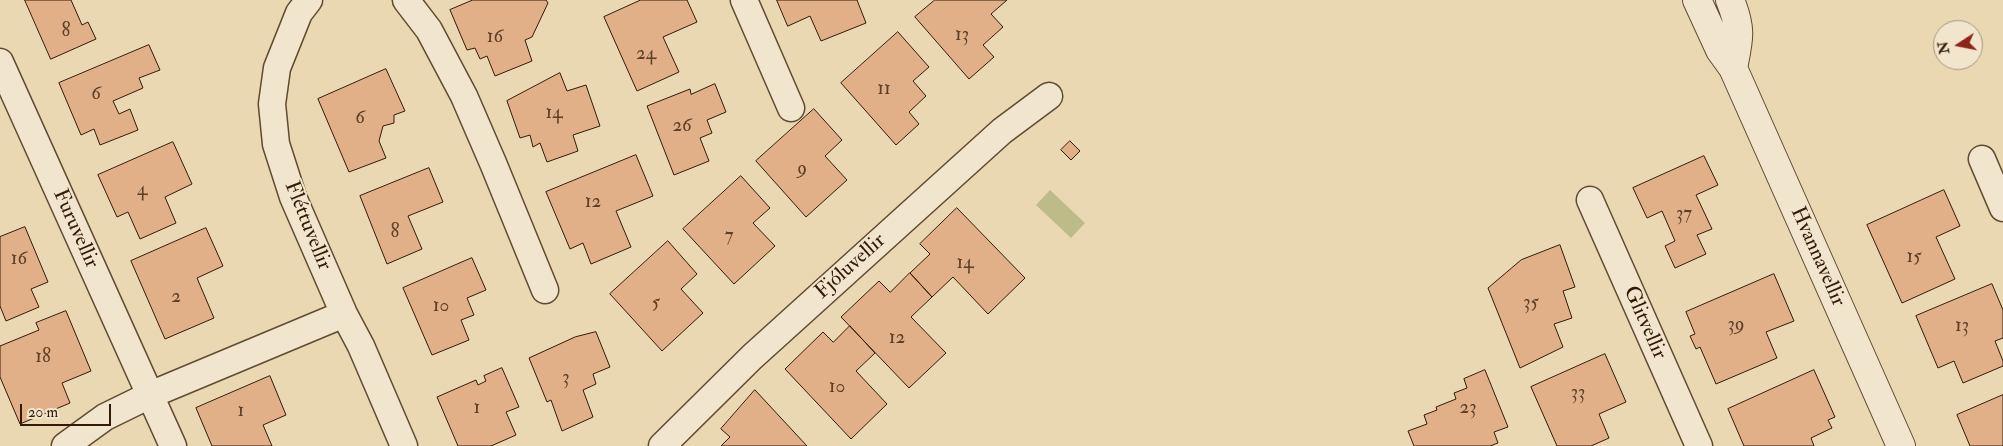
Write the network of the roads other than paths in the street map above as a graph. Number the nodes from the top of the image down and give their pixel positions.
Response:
1 (309, 0) edge
2 (406, 0) edge
3 (744, 0) edge
4 (1697, 0) edge
5 (1730, 0) edge
6 (0, 62) edge
7 (1733, 68) junction
8 (1049, 96) dead end
9 (790, 108) dead end
10 (1982, 159) dead end
11 (1590, 200) dead end
12 (2003, 208) edge
13 (545, 290) dead end
14 (344, 314) junction
15 (150, 395) junction
16 (65, 446) edge
17 (173, 446) edge
18 (404, 446) edge
19 (662, 446) edge
20 (1699, 446) edge
21 (1901, 446) edge

1 - 14 street, Fléttuvellir
2 - 13 street
3 - 9 street
4 - 7 street, Hvannavellir
5 - 7 street
6 - 15 street, Furuvellir
7 - 21 street, Hvannavellir
8 - 19 street, Fjóluvellir
10 - 12 street
11 - 20 street, Glitvellir
14 - 15 street
14 - 18 street, Fléttuvellir
15 - 16 street
15 - 17 street, Furuvellir

